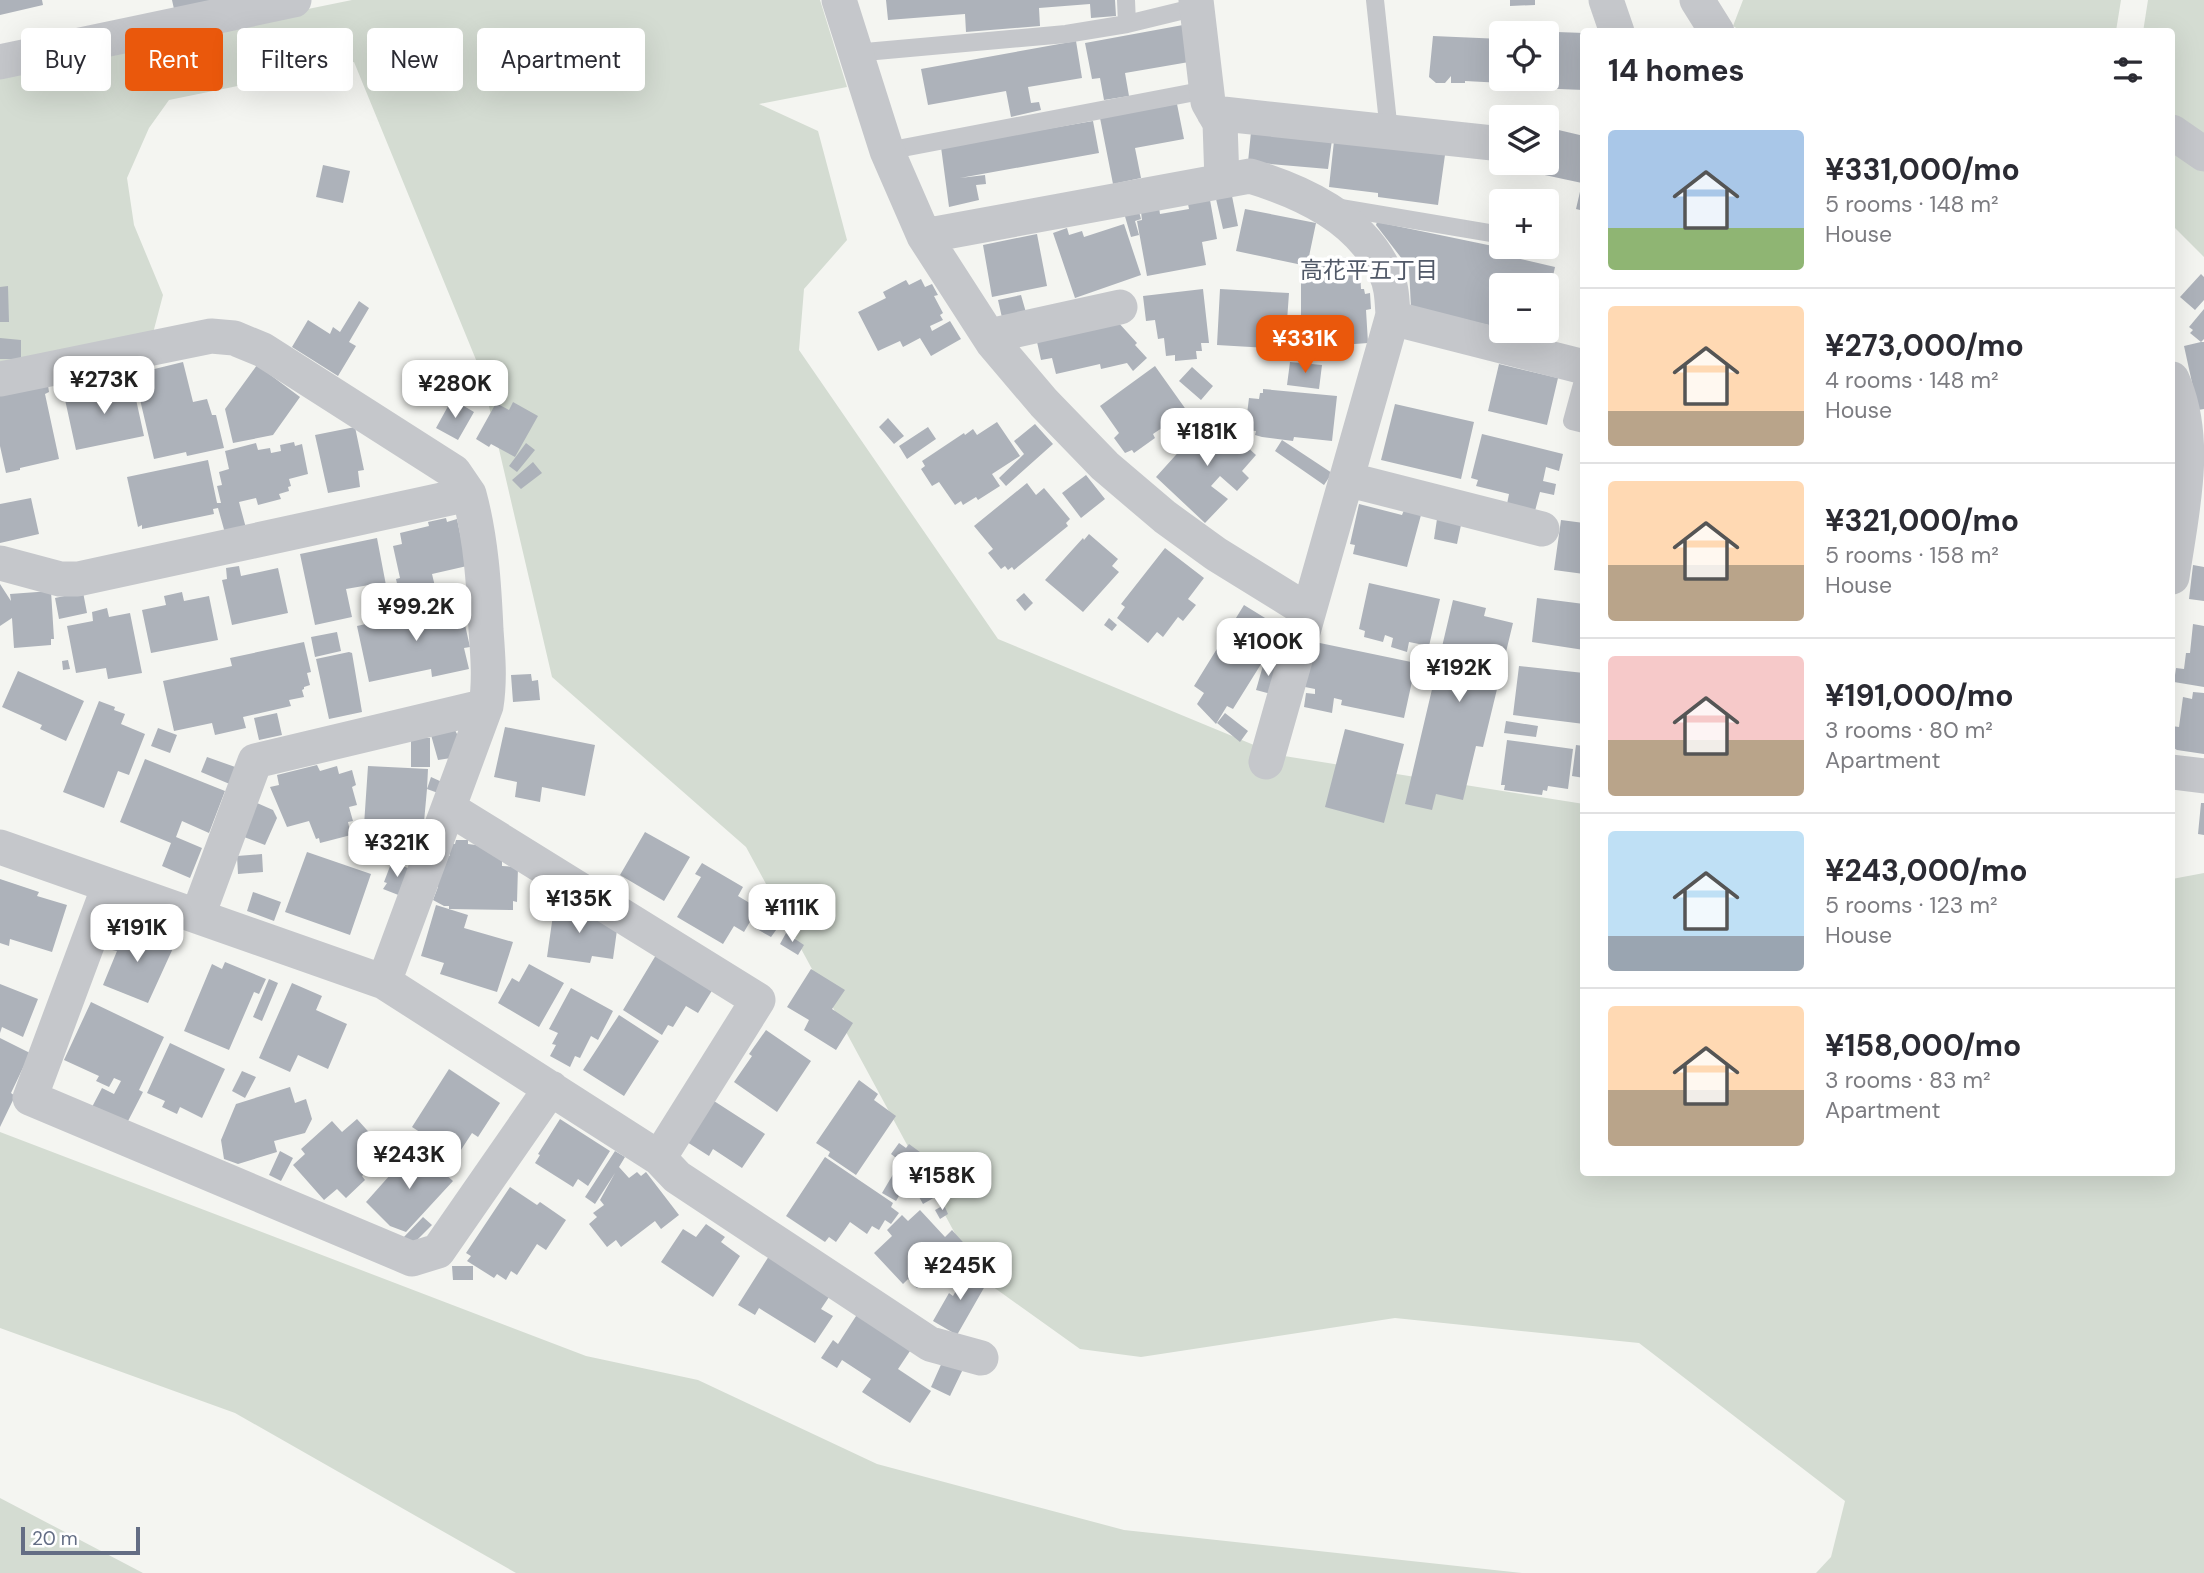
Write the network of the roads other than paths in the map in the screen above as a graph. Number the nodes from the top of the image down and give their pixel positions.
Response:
1 (294, 0) edge
2 (839, 0) edge
3 (1126, 0) edge
4 (1375, 0) edge
5 (1606, 0) edge
6 (1697, 0) edge
7 (1196, 3) edge
8 (1127, 24) junction
9 (1616, 28) edge
10 (1714, 28) edge
11 (854, 53) junction
12 (0, 62) edge
13 (1210, 102) junction
14 (1389, 132) junction
15 (2175, 134) edge
16 (1489, 143) edge
17 (887, 151) junction
18 (2204, 154) edge
19 (1222, 181) junction
20 (1323, 205) junction
21 (1489, 232) edge
22 (924, 236) junction
23 (1120, 307) dead end
24 (1392, 318) junction
25 (989, 336) junction
26 (1580, 366) edge
27 (0, 379) edge
28 (2175, 386) edge
29 (1580, 392) edge
30 (1580, 423) edge
31 (1346, 479) junction
32 (468, 495) junction
33 (1542, 529) dead end
34 (2175, 549) edge
35 (0, 563) edge
36 (1308, 611) junction
37 (486, 706) junction
38 (1266, 762) dead end
39 (2175, 772) edge
40 (2204, 776) edge
41 (450, 809) junction
42 (0, 847) edge
43 (109, 886) junction
44 (198, 915) junction
45 (384, 982) junction
46 (551, 1088) junction
47 (659, 1158) junction
48 (981, 1359) dead end

1 - 12 street
2 - 11 street
3 - 8 lane
4 - 14 lane
5 - 9 street
6 - 10 street
7 - 8 lane
7 - 13 street
8 - 11 lane
11 - 17 street
13 - 14 street
13 - 17 lane
13 - 19 street
14 - 16 street
15 - 18 street
17 - 22 street
19 - 20 street
19 - 22 street
20 - 21 lane
20 - 24 street
22 - 25 street
23 - 25 street
24 - 26 street
24 - 31 street
25 - 36 street
27 - 32 street
28 - 34 street
29 - 30 lane
31 - 33 street
31 - 36 street
32 - 35 street
32 - 37 street
36 - 38 street
37 - 41 street
37 - 44 street
39 - 40 street
41 - 45 street
41 - 47 street
42 - 43 street
43 - 44 street
43 - 46 street
44 - 45 street
45 - 46 street
46 - 47 street
47 - 48 street

